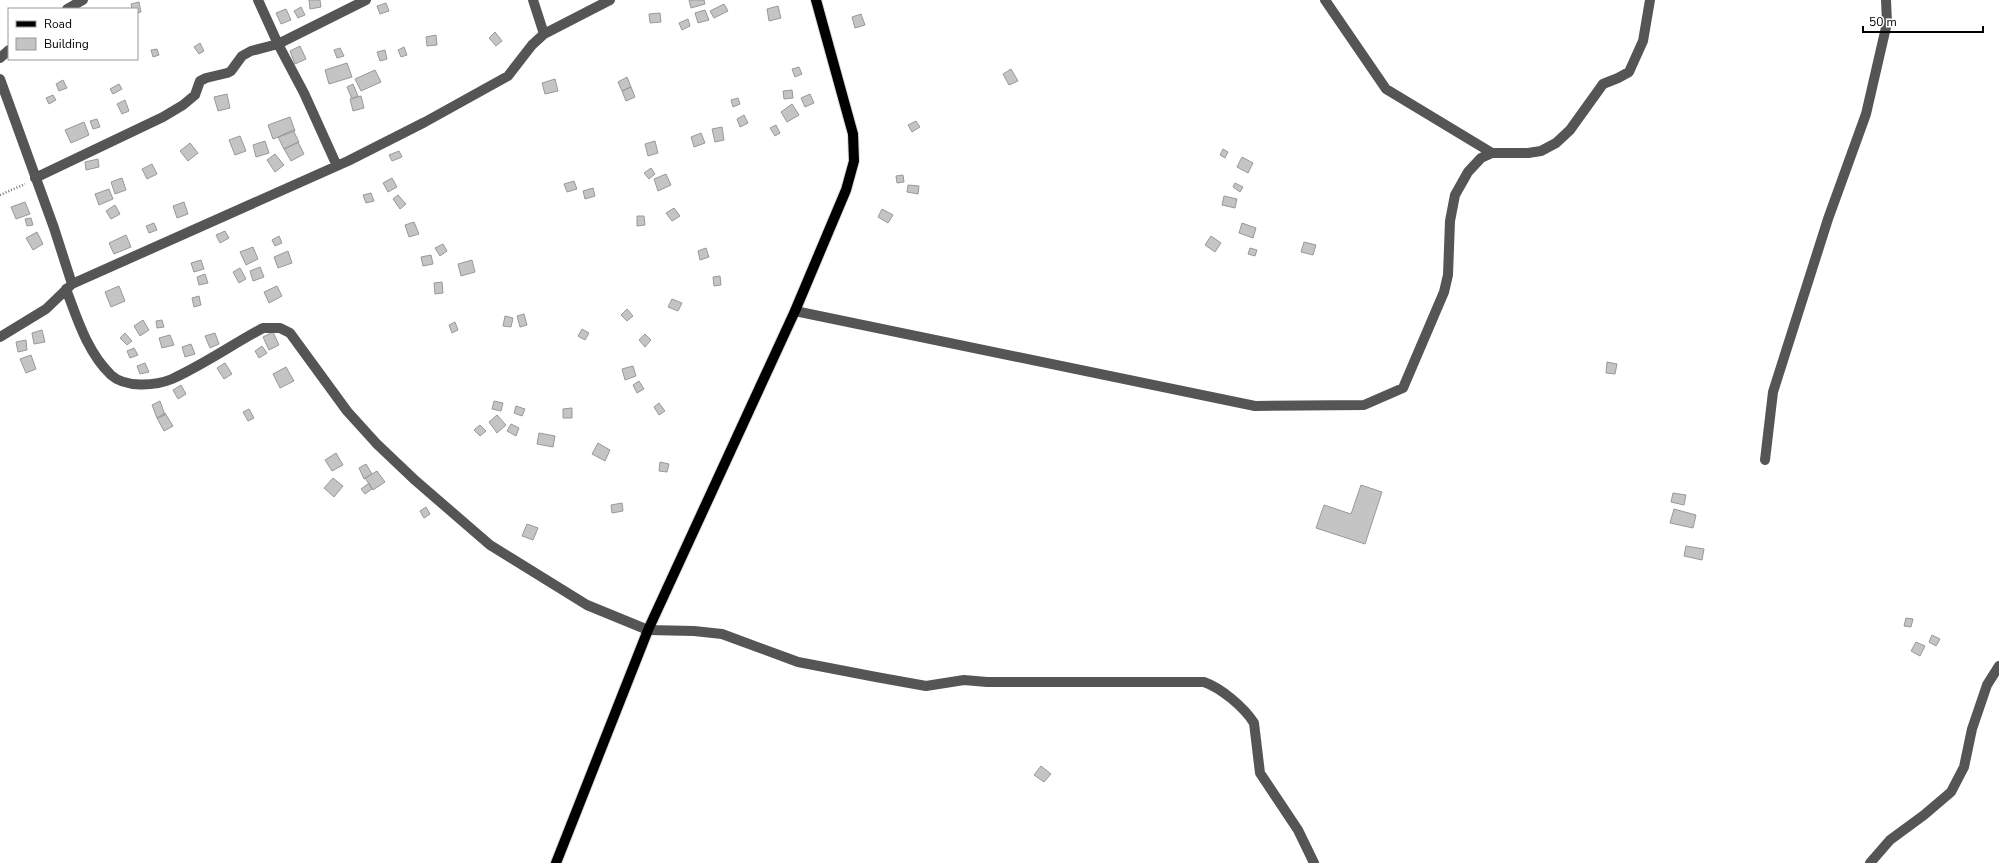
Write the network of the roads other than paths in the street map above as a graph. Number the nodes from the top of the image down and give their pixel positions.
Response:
1 (82, 0) edge
2 (258, 0) edge
3 (366, 0) edge
4 (533, 0) edge
5 (610, 0) edge
6 (816, 0) edge
7 (1325, 0) edge
8 (1650, 0) edge
9 (1886, 0) edge
10 (69, 8) edge
11 (544, 34) junction
12 (278, 44) junction
13 (8, 51) edge
14 (0, 58) edge
15 (0, 79) edge
16 (1492, 153) junction
17 (336, 166) junction
18 (36, 178) junction
19 (69, 287) junction
20 (795, 311) junction
21 (0, 337) edge
22 (1765, 460) dead end
23 (648, 630) junction
24 (1999, 666) edge
25 (556, 863) edge
26 (1314, 863) edge
27 (1870, 863) edge

1 - 10 street
2 - 12 street
3 - 12 street
4 - 11 street
5 - 11 street
6 - 20 main road
7 - 16 street
8 - 16 street
9 - 22 street
11 - 17 street
12 - 17 street
12 - 18 street
13 - 14 street
15 - 18 street
16 - 20 street
17 - 19 street
18 - 19 street
19 - 21 street
19 - 23 street
20 - 23 main road
23 - 25 main road
23 - 26 street
24 - 27 street

